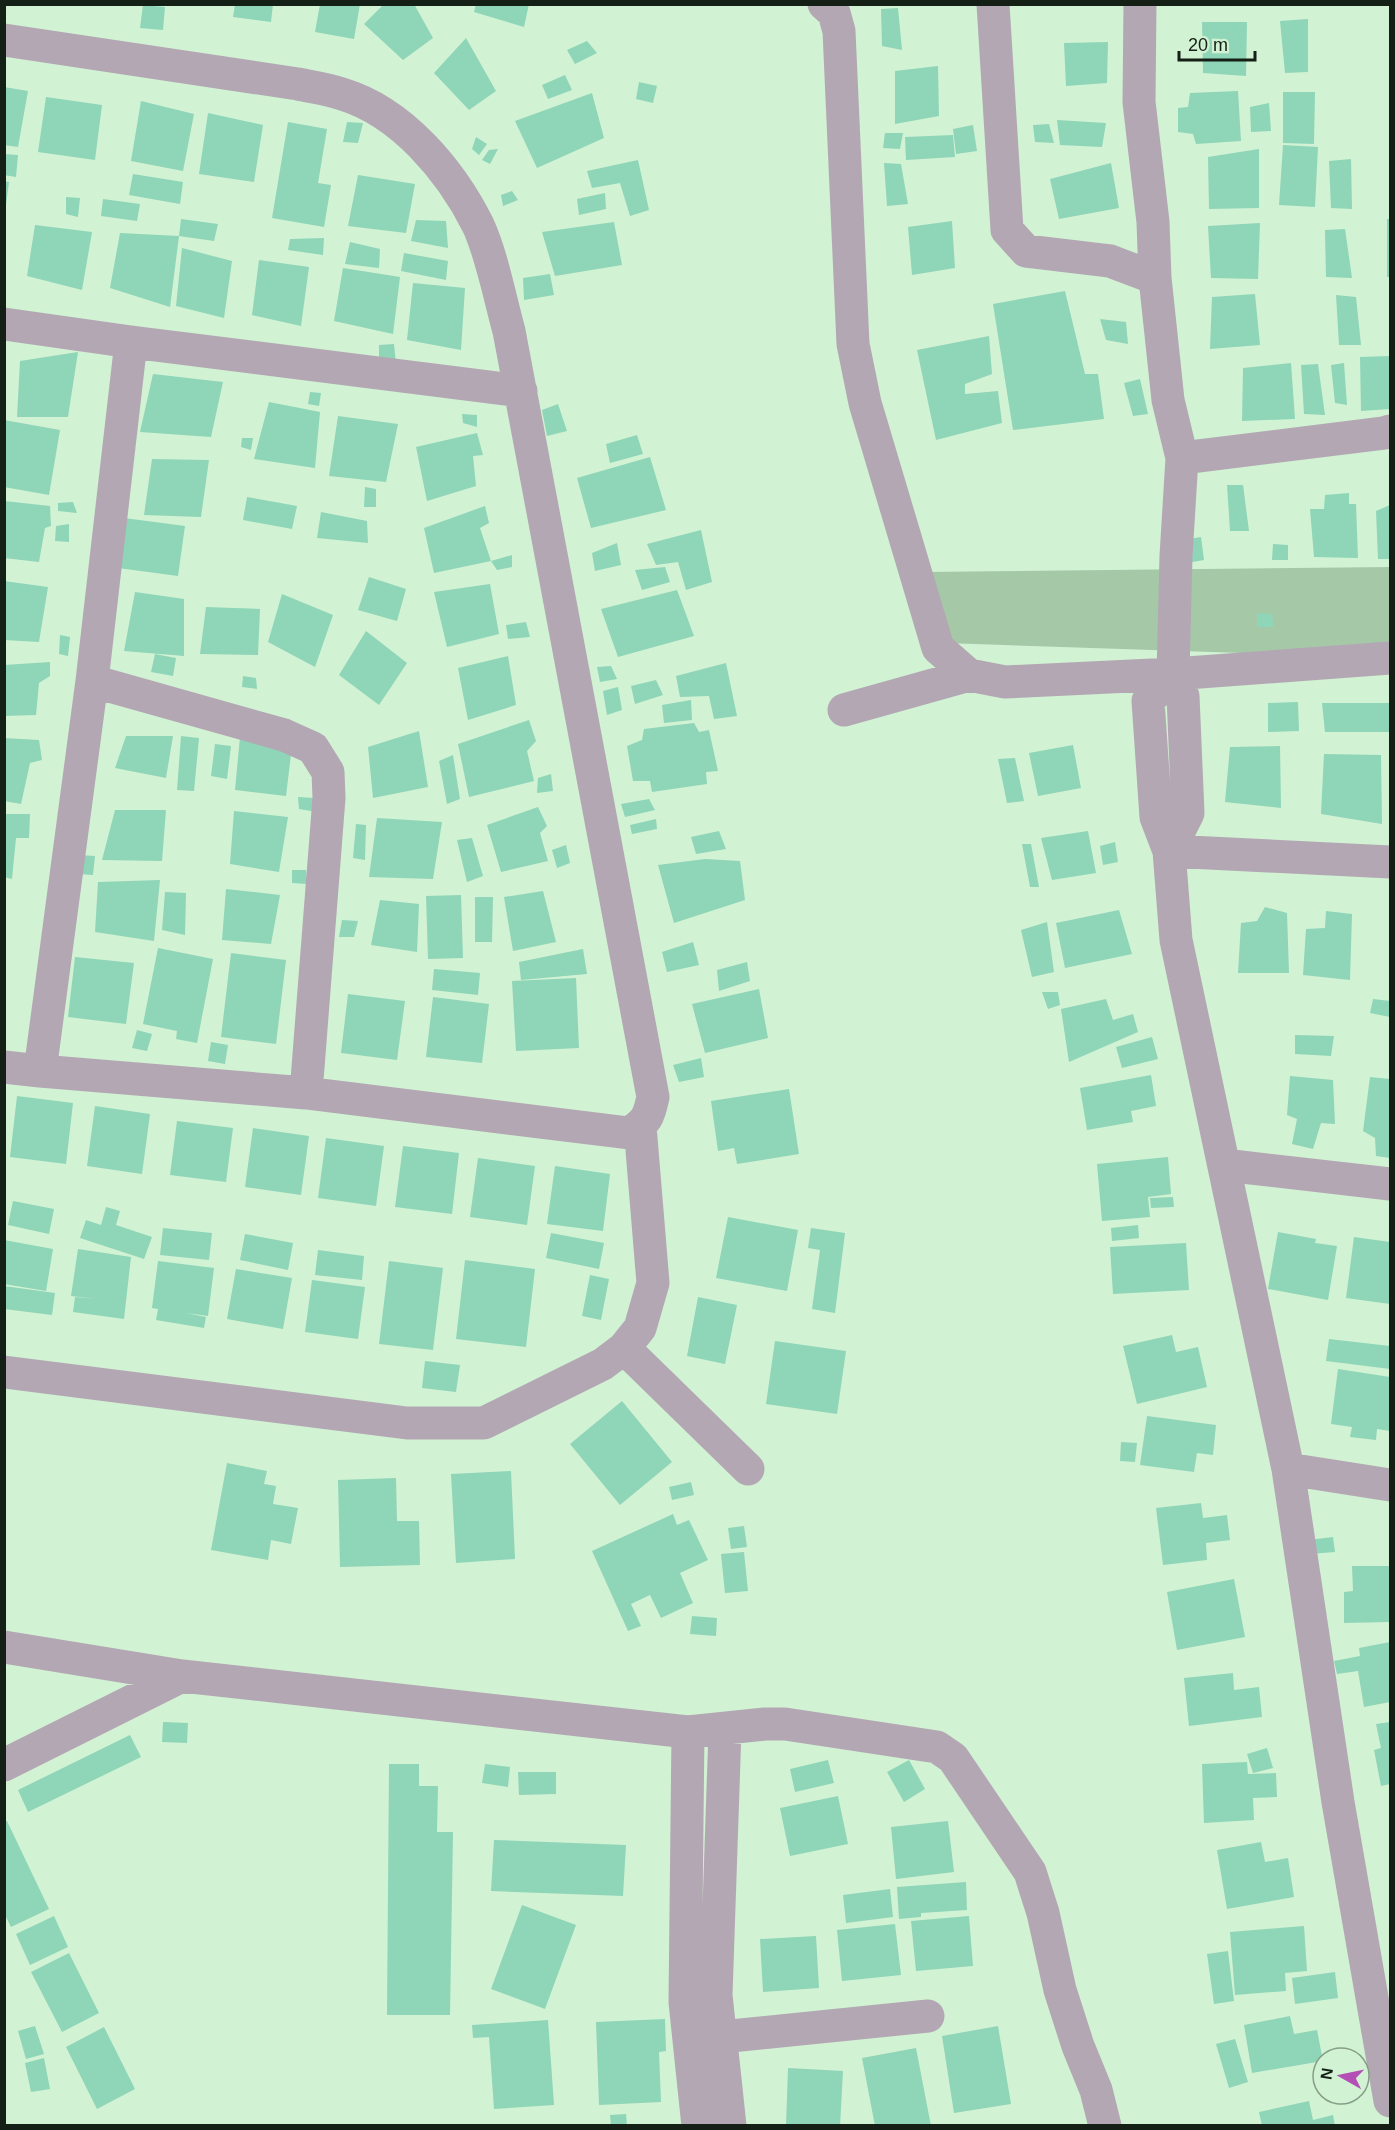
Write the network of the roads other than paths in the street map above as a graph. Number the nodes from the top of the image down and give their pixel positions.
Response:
1 (824, 4) edge
2 (993, 4) edge
3 (1140, 4) edge
4 (4, 39) edge
5 (1155, 278) junction
6 (4, 324) edge
7 (131, 342) junction
8 (521, 391) junction
9 (1390, 431) edge
10 (1182, 459) junction
11 (1390, 658) edge
12 (1173, 674) junction
13 (969, 675) junction
14 (92, 681) junction
15 (844, 710) dead end
16 (1169, 851) junction
17 (1390, 862) edge
18 (4, 1067) edge
19 (40, 1071) junction
20 (306, 1093) junction
21 (640, 1126) junction
22 (1224, 1165) junction
23 (1390, 1184) edge
24 (624, 1348) junction
25 (4, 1372) edge
26 (748, 1469) dead end
27 (1288, 1469) junction
28 (1390, 1485) edge
29 (4, 1647) edge
30 (182, 1676) junction
31 (725, 1730) junction
32 (688, 1732) junction
33 (4, 1765) edge
34 (928, 2016) dead end
35 (721, 2037) junction
36 (1390, 2101) edge
37 (698, 2126) edge
38 (730, 2126) edge
39 (1105, 2126) edge

1 - 13 street
2 - 5 street
3 - 5 street
4 - 8 street
5 - 10 street
6 - 7 street
7 - 8 street
7 - 14 street
8 - 21 street
9 - 10 street
10 - 12 street
11 - 12 street
12 - 13 street
12 - 16 street
13 - 15 street
14 - 19 street
14 - 20 street
16 - 17 street
16 - 22 street
18 - 19 street
19 - 20 street
20 - 21 street
21 - 24 street
22 - 23 street
22 - 27 street
24 - 25 street
24 - 26 street
27 - 28 street
27 - 36 street
29 - 30 street
30 - 32 street
30 - 33 street
31 - 32 street
31 - 35 street
31 - 39 street
32 - 37 street
34 - 35 street
35 - 38 street

